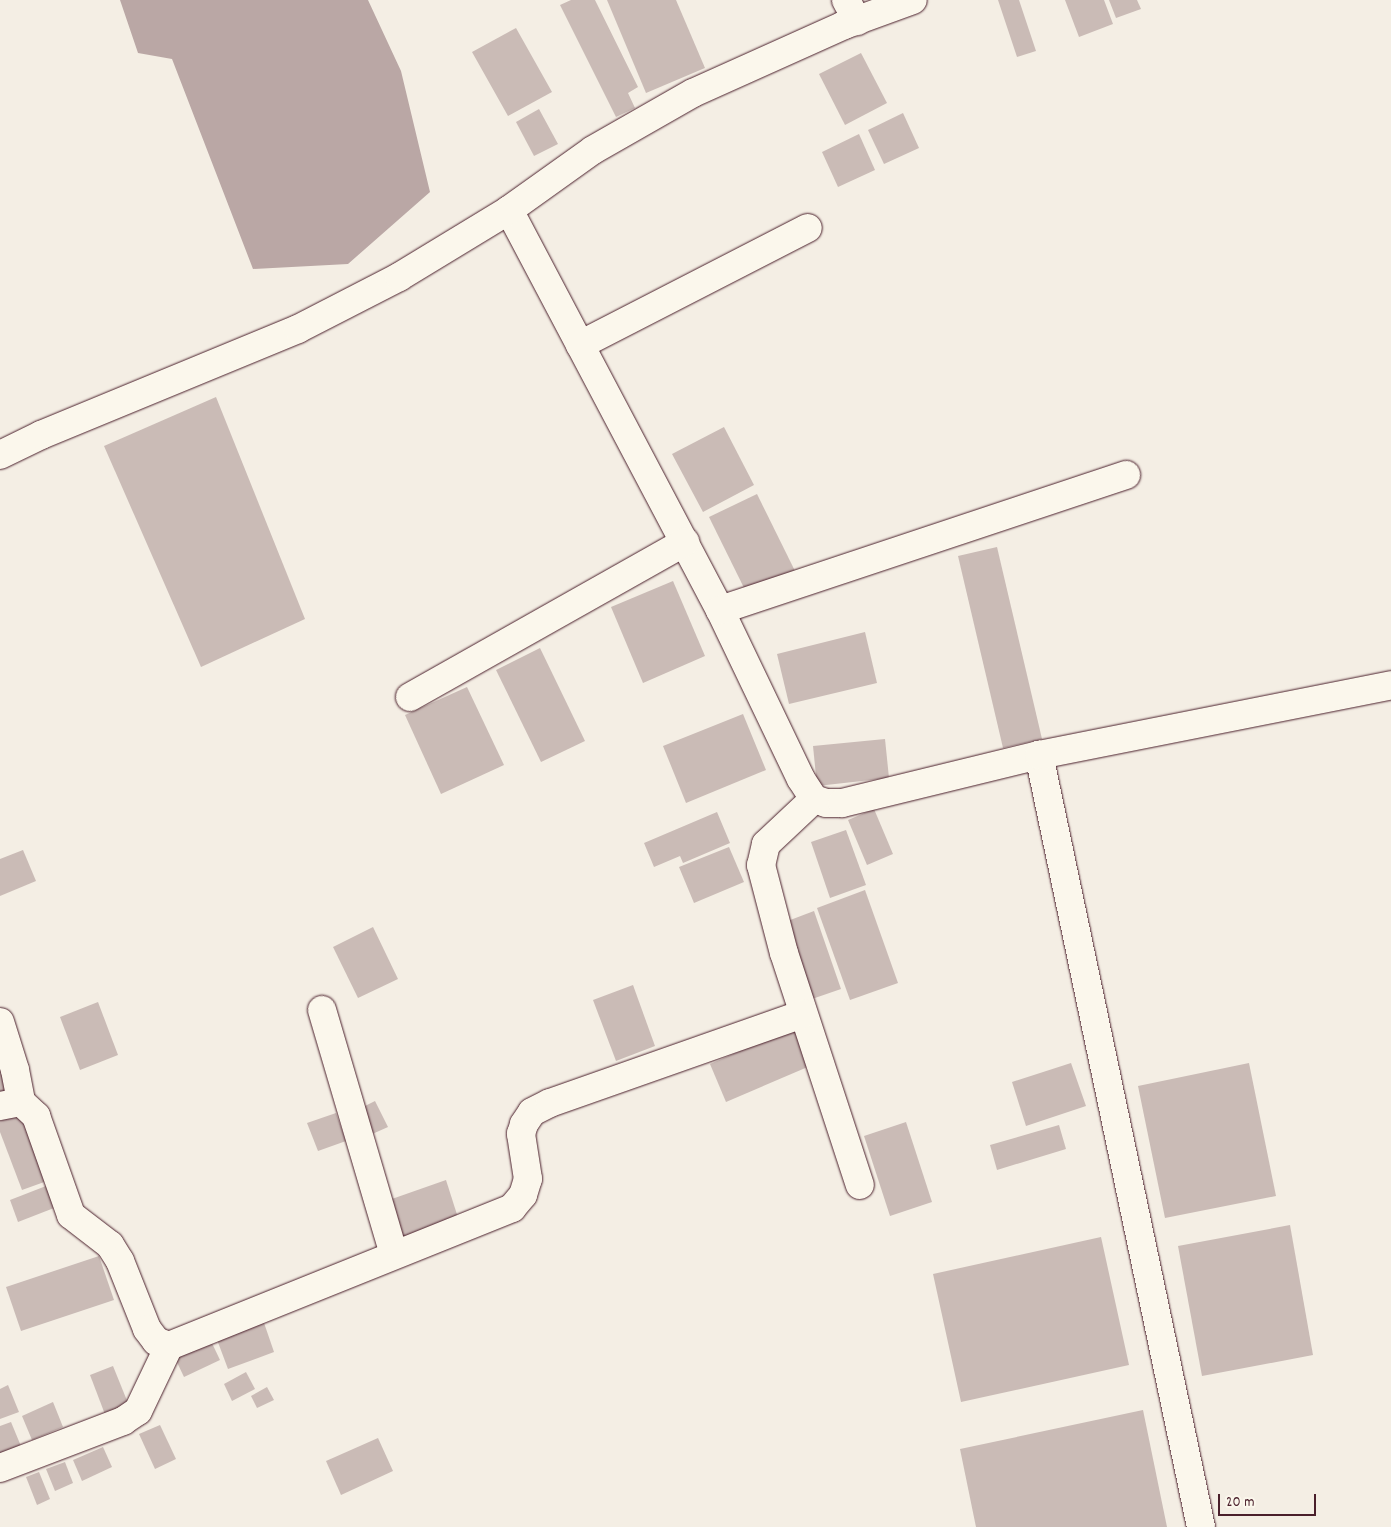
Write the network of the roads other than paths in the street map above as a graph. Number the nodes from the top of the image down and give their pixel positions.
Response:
1 (913, 0) edge
2 (852, 10) edge
3 (509, 210) junction
4 (808, 228) dead end
5 (580, 345) junction
6 (0, 455) edge
7 (1126, 475) dead end
8 (684, 542) junction
9 (720, 610) junction
10 (1391, 685) edge
11 (410, 697) dead end
12 (1040, 755) junction
13 (814, 799) junction
14 (322, 1010) dead end
15 (803, 1014) junction
16 (0, 1022) edge
17 (10, 1104) edge
18 (860, 1186) dead end
19 (394, 1254) junction
20 (169, 1346) junction
21 (0, 1468) edge
22 (1201, 1527) edge

1 - 2 street
2 - 3 street
3 - 5 street
3 - 6 street
4 - 5 street
5 - 8 street
7 - 9 street
8 - 9 street
8 - 11 street
9 - 13 street
10 - 12 street
12 - 13 street
12 - 22 street
13 - 15 street
14 - 19 street
15 - 18 street
15 - 19 street
16 - 17 street
17 - 20 street
19 - 20 street
20 - 21 street

